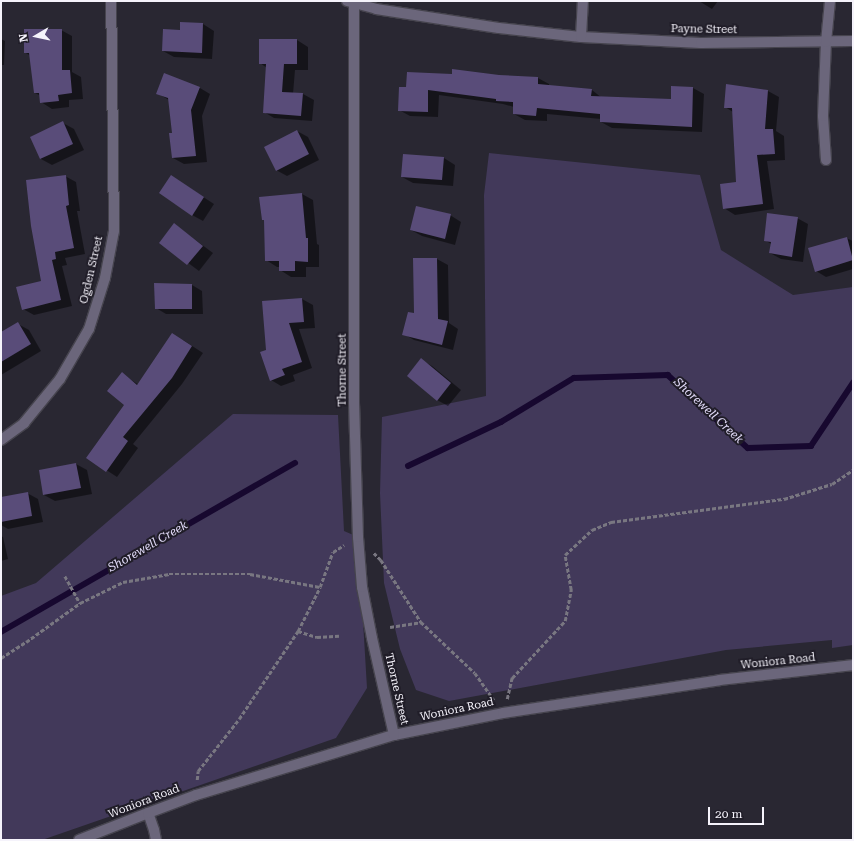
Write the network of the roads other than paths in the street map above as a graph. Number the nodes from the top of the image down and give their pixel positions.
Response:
1 (111, 1) edge
2 (583, 1) edge
3 (830, 1) edge
4 (351, 2) edge
5 (581, 37) junction
6 (826, 42) junction
7 (853, 42) edge
8 (826, 160) dead end
9 (1, 440) edge
10 (853, 665) edge
11 (394, 735) junction
12 (148, 813) junction
13 (79, 840) edge
14 (156, 840) edge

1 - 9 street, Ogden Street
2 - 5 street
3 - 6 street
4 - 5 street, Payne Street
4 - 11 street, Thorne Street
5 - 6 street, Payne Street
6 - 7 street, Payne Street
6 - 8 street
10 - 11 street, Woniora Road
11 - 12 street, Woniora Road
12 - 13 street, Woniora Road
12 - 14 street

